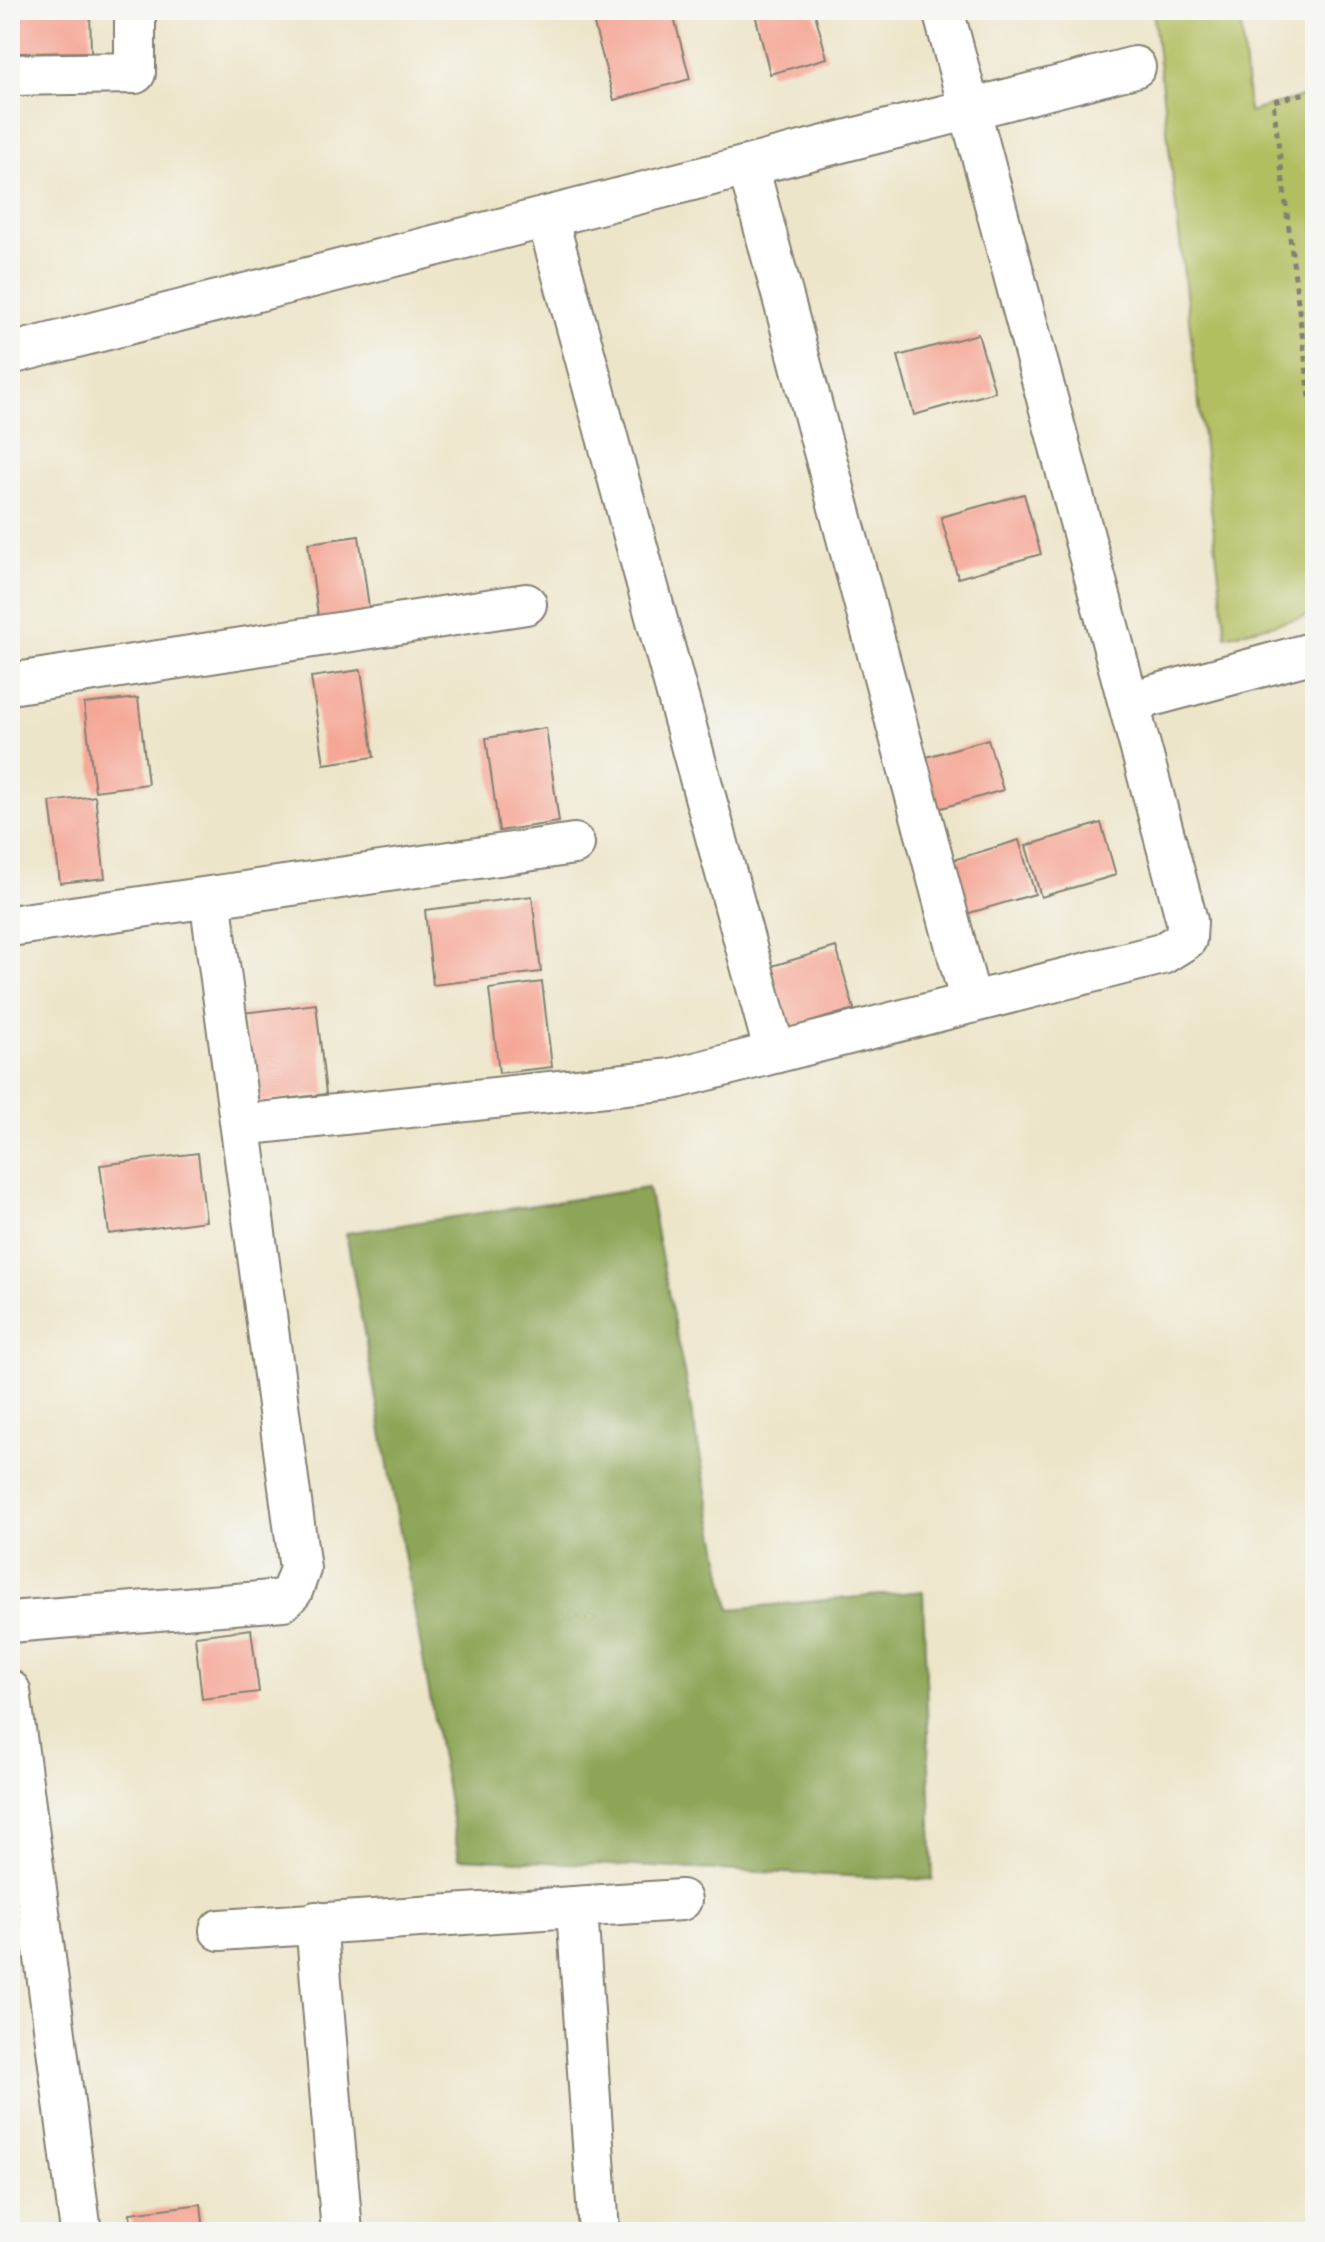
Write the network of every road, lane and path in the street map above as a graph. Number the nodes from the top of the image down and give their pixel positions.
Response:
1 (135, 10) edge
2 (943, 10) edge
3 (1135, 67) dead end
4 (10, 75) edge
5 (1315, 91) edge
6 (970, 109) junction
7 (748, 166) junction
8 (547, 217) junction
9 (10, 354) edge
10 (1315, 438) edge
11 (526, 604) dead end
12 (1315, 652) edge
13 (10, 684) edge
14 (1129, 702) junction
15 (574, 844) dead end
16 (210, 897) junction
17 (10, 926) edge
18 (971, 1003) junction
19 (775, 1053) junction
20 (241, 1125) junction
21 (10, 1622) edge
22 (10, 1691) edge
23 (681, 1900) dead end
24 (577, 1909) junction
25 (316, 1922) junction
26 (220, 1930) dead end
27 (81, 2232) edge
28 (342, 2232) edge
29 (599, 2232) edge

1 - 4 street
2 - 6 street
3 - 6 street
5 - 10 path
6 - 7 street
6 - 14 street
7 - 8 street
7 - 18 street
8 - 9 street
8 - 19 street
11 - 13 street
12 - 14 street
14 - 18 street
15 - 16 street
16 - 17 street
16 - 20 street
18 - 19 street
19 - 20 street
20 - 21 street
22 - 27 street
23 - 24 street
24 - 25 street
24 - 29 street
25 - 26 street
25 - 28 street

